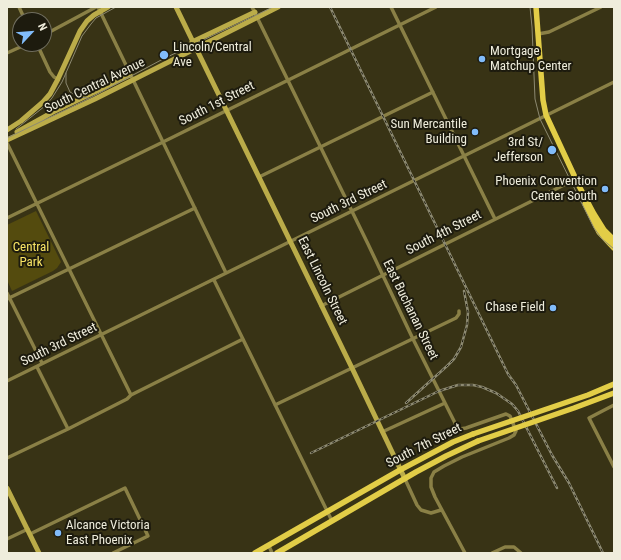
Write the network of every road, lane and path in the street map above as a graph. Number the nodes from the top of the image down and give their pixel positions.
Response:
1 (108, 7) edge
2 (176, 7) edge
3 (278, 7) edge
4 (391, 7) edge
5 (436, 7) edge
6 (536, 7) edge
7 (601, 7) edge
8 (98, 8) edge
9 (255, 13) edge
10 (400, 25) junction
11 (52, 31) edge
12 (538, 34) junction
13 (192, 42) junction
14 (196, 49) junction
15 (41, 52) edge
16 (131, 77) junction
17 (58, 79) junction
18 (288, 80) junction
19 (614, 82) edge
20 (433, 92) junction
21 (227, 110) junction
22 (546, 116) junction
23 (7, 130) edge
24 (7, 141) edge
25 (163, 142) junction
26 (320, 147) junction
27 (464, 157) junction
28 (259, 177) junction
29 (576, 179) junction
30 (579, 186) junction
31 (37, 204) junction
32 (195, 208) junction
33 (352, 212) junction
34 (7, 218) edge
35 (495, 219) junction
36 (614, 240) edge
37 (290, 242) junction
38 (614, 248) edge
39 (69, 268) junction
40 (226, 273) junction
41 (383, 275) junction
42 (214, 280) junction
43 (7, 293) edge
44 (8, 298) edge
45 (321, 306) junction
46 (458, 312) dead end
47 (102, 335) junction
48 (243, 339) junction
49 (413, 339) junction
50 (42, 364) junction
51 (37, 367) junction
52 (352, 368) junction
53 (7, 381) edge
54 (614, 384) edge
55 (614, 393) edge
56 (131, 395) junction
57 (445, 403) junction
58 (276, 405) junction
59 (614, 406) edge
60 (68, 429) junction
61 (382, 432) junction
62 (7, 458) edge
63 (614, 467) edge
64 (400, 470) junction
65 (405, 479) junction
66 (7, 488) edge
67 (441, 510) junction
68 (328, 512) junction
69 (332, 521) junction
70 (29, 531) junction
71 (7, 539) edge
72 (269, 546) junction
73 (39, 553) edge
74 (113, 553) edge
75 (256, 553) edge
76 (272, 553) edge
77 (277, 553) edge
78 (465, 553) edge
79 (492, 553) edge
80 (521, 553) edge

1 - 8 main road, South Central Avenue
2 - 13 main road, East Lincoln Street
3 - 9 main road, South Central Avenue
4 - 10 street
5 - 10 street, South 1st Street
6 - 12 main road
7 - 12 street
8 - 11 street
8 - 16 street
8 - 17 main road, South Central Avenue
9 - 13 main road
9 - 14 main road, South Central Avenue
9 - 18 street, East Buchanan Street
10 - 18 street, South 1st Street
10 - 20 street
12 - 22 main road
13 - 14 main road, East Lincoln Street
14 - 16 main road, South Central Avenue
14 - 21 main road, East Lincoln Street
15 - 17 street
16 - 24 main road, South Central Avenue
16 - 25 street
17 - 23 main road, South Central Avenue
18 - 21 street, South 1st Street
18 - 26 street, East Buchanan Street
19 - 22 street, South 3rd Street
20 - 26 street
20 - 27 street
21 - 25 street, South 1st Street
21 - 28 main road, East Lincoln Street
22 - 27 street, South 3rd Street
22 - 29 main road
24 - 31 street
25 - 31 street, South 1st Street
25 - 32 street
26 - 28 street
26 - 33 street, East Buchanan Street
27 - 33 street, South 3rd Street
27 - 35 street
28 - 37 main road, East Lincoln Street
29 - 30 main road
29 - 35 street, South 4th Street
30 - 36 main road
30 - 38 main road
31 - 34 street, South 1st Street
31 - 39 street
32 - 39 street
32 - 40 street
33 - 37 street, South 3rd Street
33 - 41 street, East Buchanan Street
35 - 41 street, South 4th Street
37 - 40 street, South 3rd Street
37 - 45 main road, East Lincoln Street
39 - 44 street
39 - 47 street
40 - 42 street, South 3rd Street
41 - 45 street, South 4th Street
41 - 49 street, East Buchanan Street
42 - 47 street, South 3rd Street
42 - 48 street
43 - 44 street
44 - 50 street
45 - 52 main road, East Lincoln Street
46 - 49 street
47 - 50 street, South 3rd Street
47 - 56 street
48 - 56 street
48 - 58 street
49 - 52 street
49 - 57 street, East Buchanan Street
50 - 51 street, South 3rd Street
51 - 53 street, South 3rd Street
51 - 60 street
52 - 58 street
52 - 61 main road, East Lincoln Street
54 - 64 main road, South 7th Street, bridge
55 - 65 main road, South 7th Street, bridge
56 - 60 street
57 - 61 street
57 - 67 street, East Buchanan Street
58 - 68 street
59 - 63 street
60 - 62 street
61 - 64 main road, East Lincoln Street
64 - 65 main road, East Lincoln Street
64 - 68 main road, South 7th Street
65 - 67 street, East Lincoln Street
65 - 69 main road, South 7th Street
66 - 70 main road
67 - 78 street
68 - 69 street
68 - 72 main road, South 7th Street
69 - 77 main road, South 7th Street
70 - 71 street
70 - 73 main road
70 - 74 street
72 - 75 main road, South 7th Street
72 - 76 street
79 - 80 street

